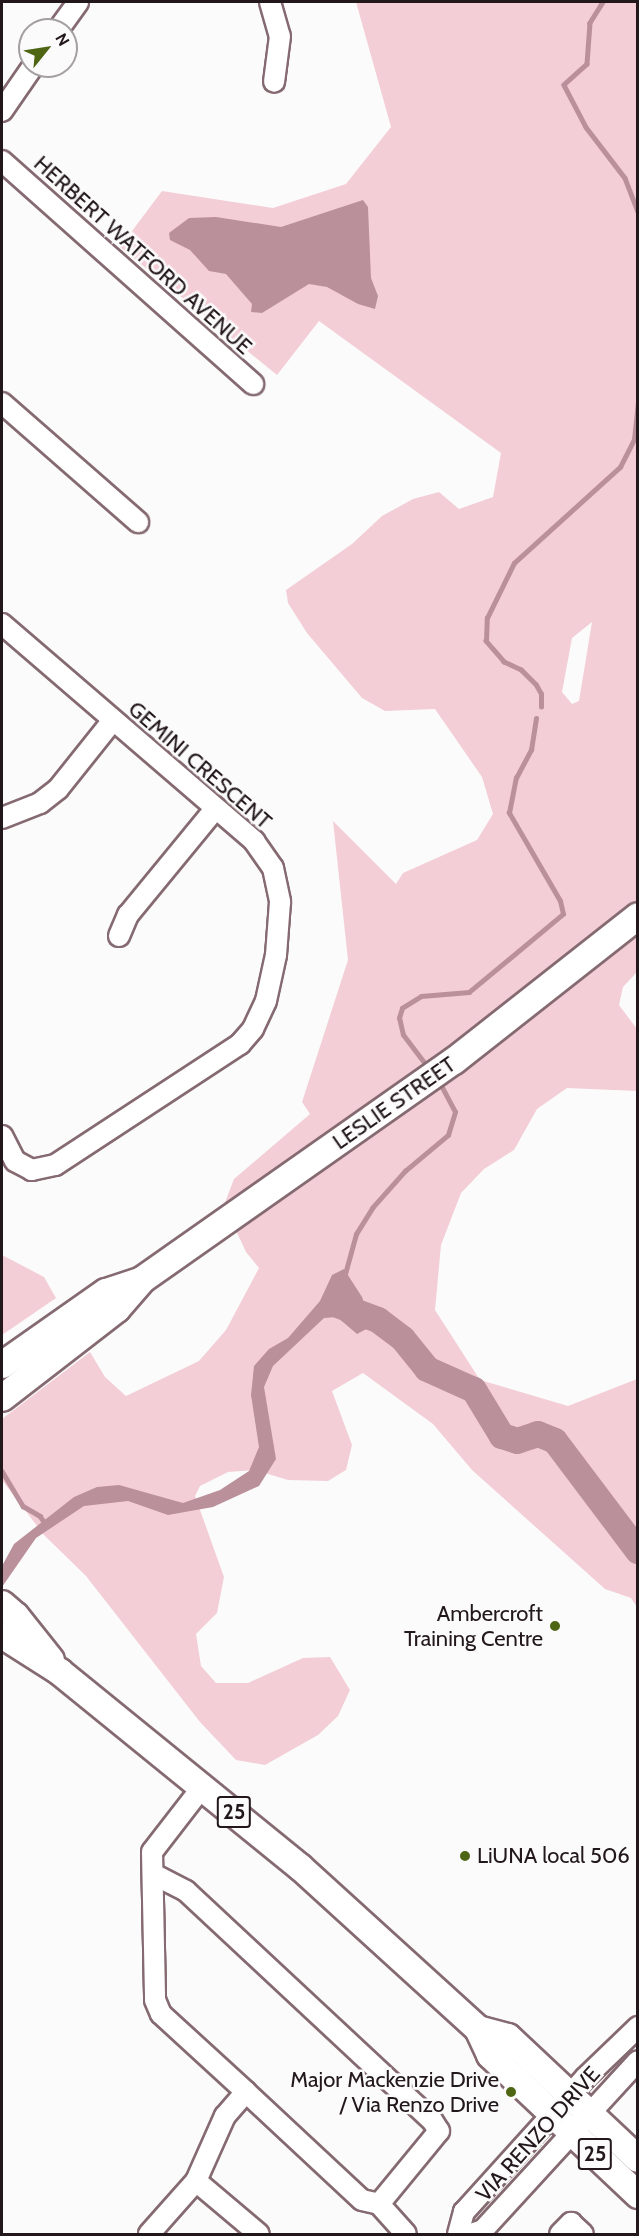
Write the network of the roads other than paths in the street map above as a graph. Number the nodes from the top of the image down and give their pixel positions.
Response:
1 (78, 2) edge
2 (270, 2) edge
3 (67, 18) edge
4 (25, 78) edge
5 (274, 82) dead end
6 (2, 111) edge
7 (2, 161) edge
8 (253, 384) dead end
9 (2, 404) edge
10 (138, 522) dead end
11 (2, 624) edge
12 (113, 720) junction
13 (215, 809) junction
14 (2, 818) edge
15 (638, 916) edge
16 (120, 936) dead end
17 (2, 1136) edge
18 (142, 1280) junction
19 (2, 1365) edge
20 (2, 1398) edge
21 (2, 1604) edge
22 (2, 1635) edge
23 (60, 1672) junction
24 (203, 1786) junction
25 (153, 1874) junction
26 (638, 2027) edge
27 (478, 2029) junction
28 (638, 2061) edge
29 (246, 2092) junction
30 (570, 2096) junction
31 (552, 2114) junction
32 (589, 2114) junction
33 (572, 2133) junction
34 (638, 2159) edge
35 (196, 2181) junction
36 (638, 2195) edge
37 (379, 2204) junction
38 (149, 2235) edge
39 (260, 2235) edge
40 (406, 2235) edge
41 (458, 2235) edge
42 (471, 2235) edge
43 (560, 2235) edge
44 (583, 2235) edge

1 - 3 street
2 - 5 street
4 - 6 street
7 - 8 street, HERBERT WATFORD AVENUE
9 - 10 street
11 - 12 street, GEMINI CRESCENT
12 - 13 street, GEMINI CRESCENT
12 - 14 street
13 - 16 street
13 - 17 street, GEMINI CRESCENT
15 - 18 main road, LESLIE STREET
18 - 19 main road, LESLIE STREET
18 - 20 main road, LESLIE STREET
21 - 23 main road, 25
22 - 23 main road, 25
23 - 24 main road, 25
24 - 25 street
24 - 27 main road, 25
25 - 29 street
25 - 37 street
26 - 30 street, VIA RENZO DRIVE
27 - 30 main road, 25
27 - 31 main road, 25
28 - 32 street, VIA RENZO DRIVE
29 - 35 street
29 - 37 street
30 - 31 street, VIA RENZO DRIVE
30 - 32 main road, 25
31 - 33 main road, 25
31 - 41 street, VIA RENZO DRIVE
32 - 33 street, VIA RENZO DRIVE
32 - 34 main road, 25
33 - 36 main road, 25
33 - 42 street, VIA RENZO DRIVE
35 - 38 street
35 - 39 street
37 - 40 street
43 - 44 street

